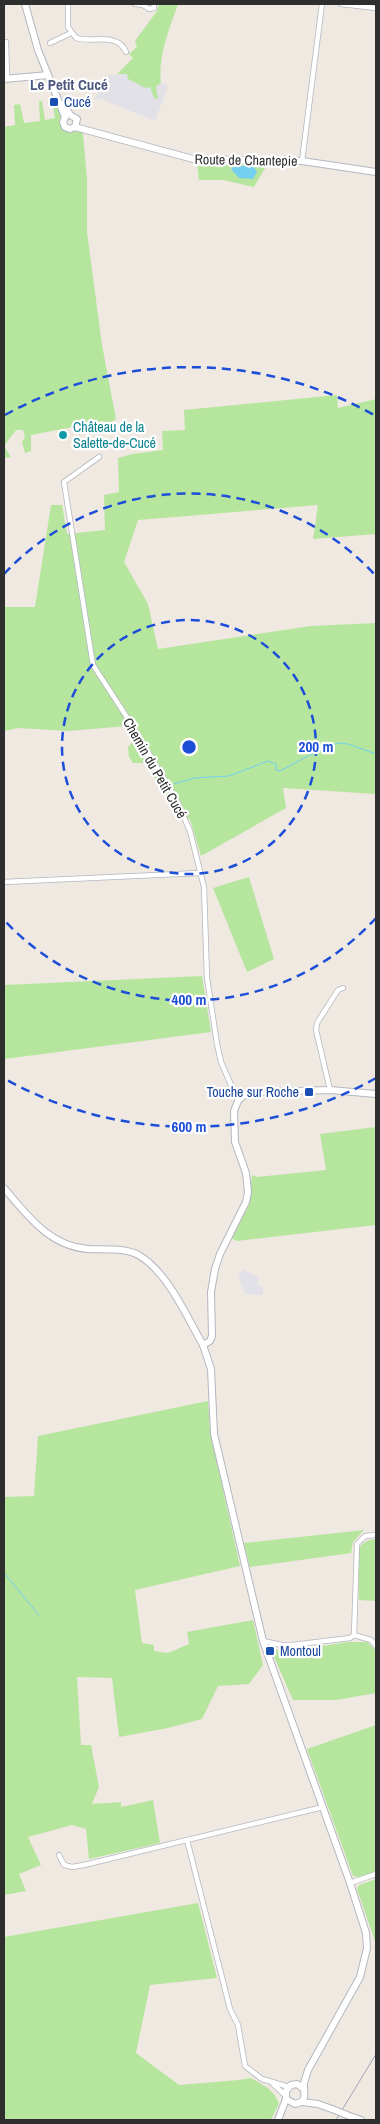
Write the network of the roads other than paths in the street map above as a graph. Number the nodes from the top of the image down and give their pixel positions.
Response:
1 (68, 4) edge
2 (135, 4) edge
3 (144, 4) edge
4 (154, 4) edge
5 (322, 4) edge
6 (341, 4) edge
7 (26, 6) edge
8 (376, 8) edge
9 (71, 34) junction
10 (6, 42) dead end
11 (50, 43) dead end
12 (126, 52) dead end
13 (48, 75) junction
14 (5, 78) edge
15 (68, 116) junction
16 (76, 125) junction
17 (302, 161) junction
18 (376, 172) edge
19 (99, 456) dead end
20 (200, 873) junction
21 (4, 882) edge
22 (343, 988) dead end
23 (330, 1090) junction
24 (376, 1094) edge
25 (238, 1101) junction
26 (4, 1188) edge
27 (203, 1345) junction
28 (376, 1535) edge
29 (354, 1635) junction
30 (374, 1640) edge
31 (263, 1641) junction
32 (376, 1646) edge
33 (323, 1807) junction
34 (187, 1840) junction
35 (59, 1855) dead end
36 (376, 1874) edge
37 (350, 1883) junction
38 (308, 2070) junction
39 (273, 2084) junction
40 (291, 2085) junction
41 (305, 2091) junction
42 (286, 2097) junction
43 (299, 2103) junction
44 (318, 2104) junction
45 (279, 2118) edge
46 (360, 2120) edge

1 - 9 street
2 - 3 street
3 - 4 street
5 - 17 street
6 - 8 street
7 - 13 street
9 - 11 street
9 - 12 street
10 - 14 street
13 - 14 street
13 - 15 street
15 - 16 street
15 - 16 street
16 - 17 street, Route de Chantepie
17 - 18 street, Route de Chantepie
19 - 20 street, Chemin du Petit Cucé
20 - 21 street
20 - 25 street, Chemin du Petit Cucé
22 - 23 street
23 - 24 street
23 - 25 street
25 - 27 street
26 - 27 street
27 - 31 street
28 - 29 street
29 - 30 street
29 - 31 street
30 - 32 street
31 - 33 street
33 - 34 street
33 - 37 street
34 - 35 street
34 - 39 street
36 - 37 street
37 - 38 street
38 - 40 street
38 - 41 street
39 - 40 street
39 - 42 street
40 - 41 street
40 - 42 street
41 - 43 street
41 - 44 street
42 - 43 street
42 - 45 street
43 - 44 street
43 - 45 street
44 - 46 street, bridge

